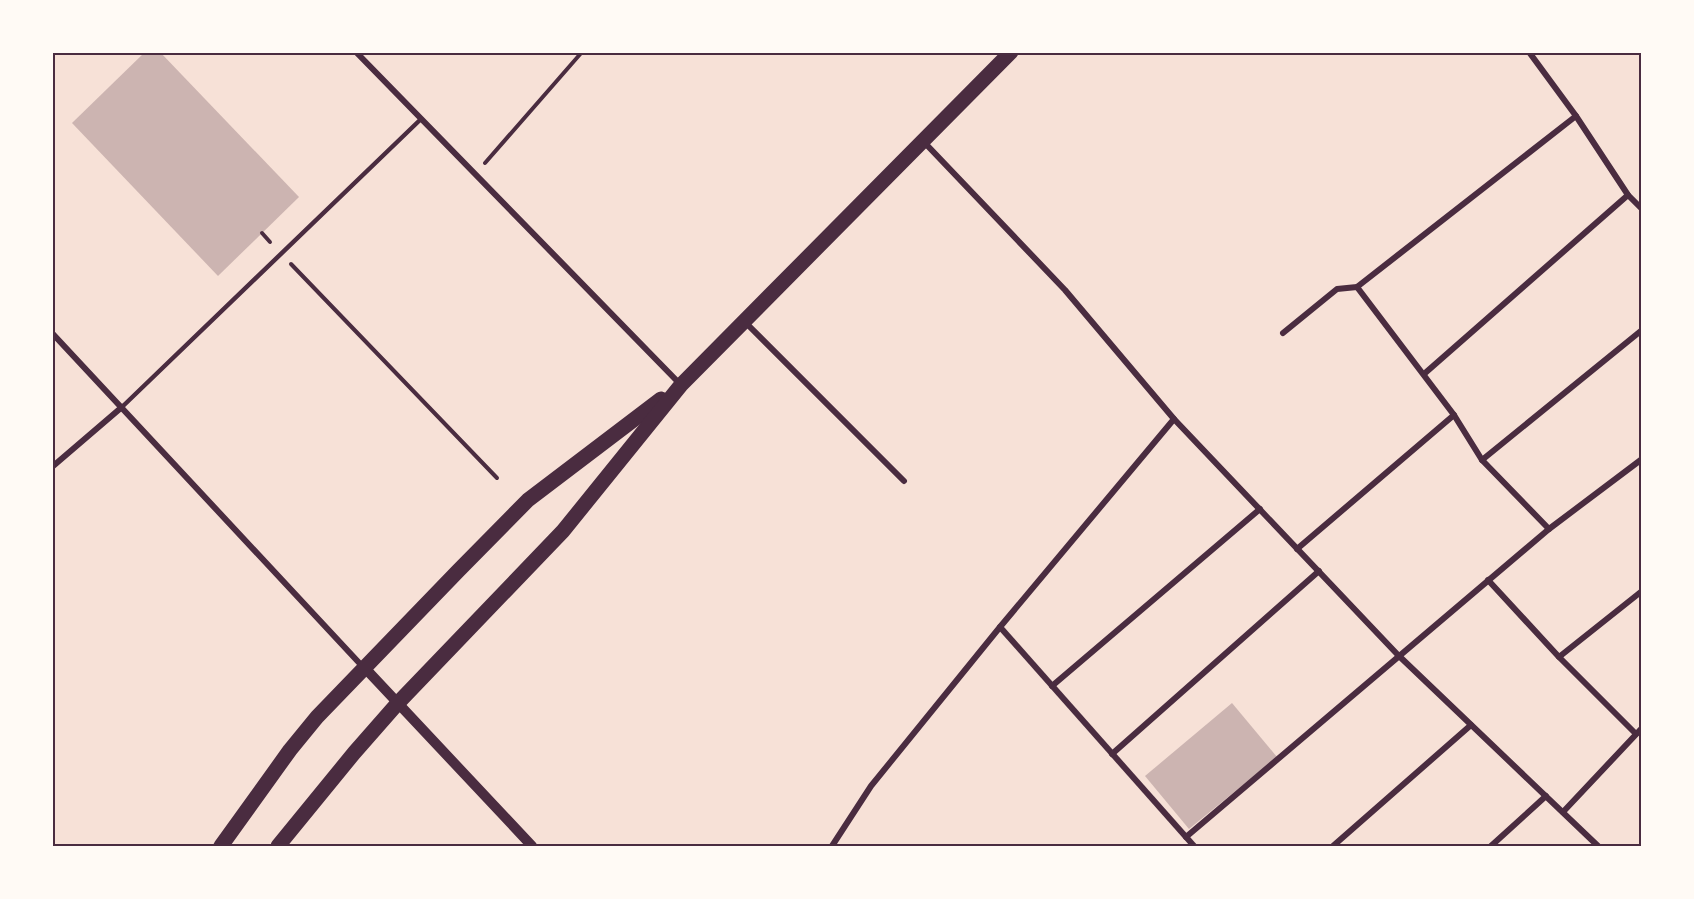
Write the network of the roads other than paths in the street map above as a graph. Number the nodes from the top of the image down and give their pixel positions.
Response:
1 (356, 52) edge
2 (1011, 52) edge
3 (1529, 52) edge
4 (1576, 116) junction
5 (421, 119) junction
6 (923, 141) junction
7 (1628, 195) junction
8 (1641, 209) edge
9 (1357, 286) junction
10 (744, 321) junction
11 (1641, 330) edge
12 (52, 333) edge
13 (1283, 333) dead end
14 (1424, 374) junction
15 (681, 385) junction
16 (122, 407) junction
17 (1454, 415) junction
18 (1174, 419) junction
19 (1641, 459) edge
20 (1482, 460) junction
21 (52, 467) edge
22 (904, 481) dead end
23 (1260, 509) junction
24 (1549, 529) junction
25 (1298, 549) junction
26 (1319, 571) junction
27 (1488, 580) junction
28 (1641, 591) edge
29 (1000, 627) junction
30 (1398, 655) junction
31 (1559, 657) junction
32 (364, 667) junction
33 (1052, 686) junction
34 (397, 704) junction
35 (1471, 724) junction
36 (1639, 731) edge
37 (1112, 753) junction
38 (1546, 796) junction
39 (1563, 812) junction
40 (1186, 837) junction
41 (221, 846) edge
42 (278, 846) edge
43 (532, 846) edge
44 (832, 846) edge
45 (1194, 846) edge
46 (1333, 846) edge
47 (1491, 846) edge
48 (1598, 846) edge

1 - 5 street
2 - 6 main road
3 - 4 street
4 - 7 street
4 - 9 street
5 - 15 street
5 - 16 lane
6 - 10 main road
6 - 18 street
7 - 8 street
7 - 14 street
9 - 13 street
9 - 14 street
10 - 15 main road
10 - 22 street
11 - 20 street
12 - 16 street
14 - 17 street
15 - 32 main road
15 - 34 main road
16 - 21 street
16 - 32 street
17 - 20 street
17 - 25 street
18 - 23 street
18 - 29 street
19 - 24 street
20 - 24 street
23 - 25 street
23 - 33 street
24 - 27 street
25 - 26 street
26 - 30 street
26 - 37 street
27 - 30 street
27 - 31 street
28 - 31 street
29 - 33 street
29 - 44 street
30 - 35 street
30 - 40 street
31 - 36 street
32 - 34 street
32 - 41 main road
33 - 37 street
34 - 42 main road
34 - 43 street
35 - 38 street
35 - 46 street
36 - 39 street
37 - 40 street
38 - 39 street
38 - 47 street
39 - 48 street
40 - 45 street

